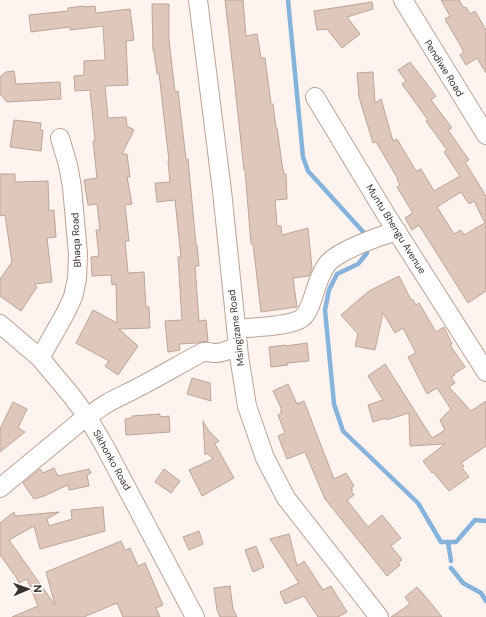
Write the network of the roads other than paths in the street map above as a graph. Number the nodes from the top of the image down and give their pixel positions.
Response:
1 (198, 0) edge
2 (403, 0) edge
3 (315, 97) dead end
4 (486, 135) edge
5 (60, 138) dead end
6 (390, 233) junction
7 (0, 324) edge
8 (237, 338) junction
9 (40, 358) junction
10 (484, 362) edge
11 (88, 417) junction
12 (0, 488) edge
13 (195, 617) edge
14 (380, 617) edge

1 - 8 street, Msingizane Road
2 - 4 street, Pendiwe Road
3 - 6 street, Muntu Bhengu Avenue
5 - 9 street, Bhaqa Road
6 - 8 street
6 - 10 street, Muntu Bhengu Avenue
7 - 9 street, Sikhonko Road
8 - 11 street
8 - 14 street, Msingizane Road
9 - 11 street, Sikhonko Road
11 - 12 street
11 - 13 street, Sikhonko Road

